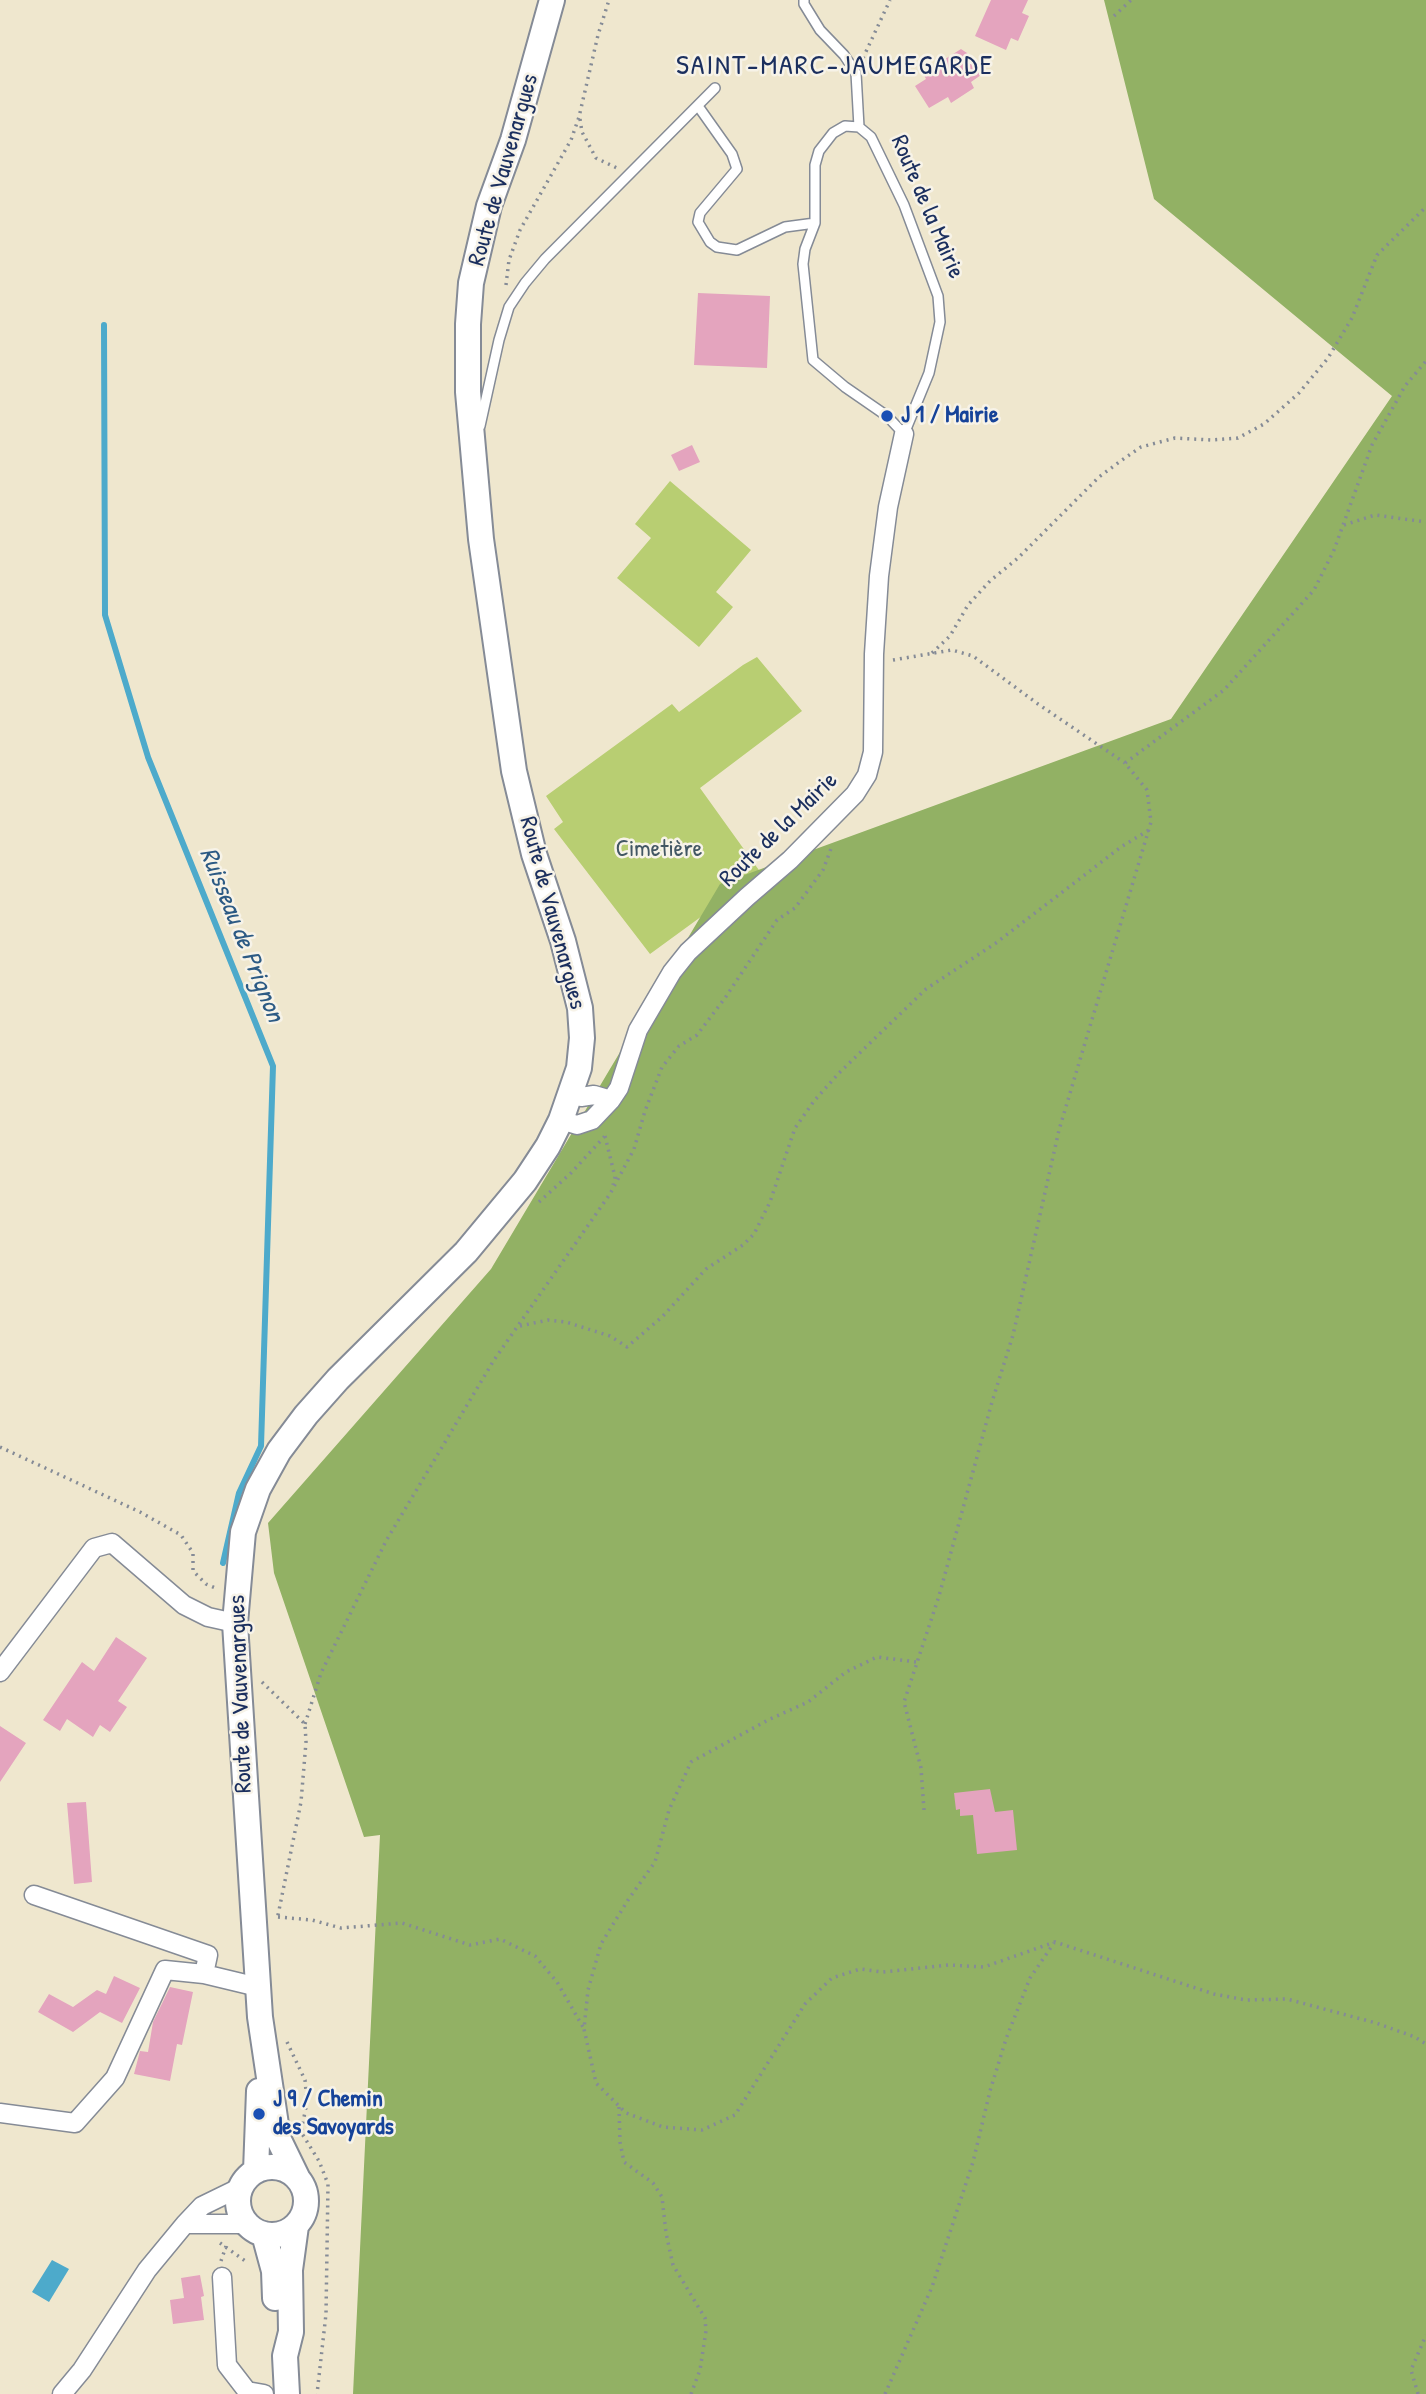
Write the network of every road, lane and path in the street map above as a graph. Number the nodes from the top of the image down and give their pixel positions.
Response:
1 (552, 0) edge
2 (609, 0) edge
3 (804, 0) edge
4 (890, 0) edge
5 (1131, 0) edge
6 (1114, 16) dead end
7 (856, 73) junction
8 (715, 88) dead end
9 (698, 106) junction
10 (579, 117) junction
11 (859, 127) junction
12 (632, 173) junction
13 (1426, 207) edge
14 (815, 223) junction
15 (509, 307) junction
16 (1426, 361) edge
17 (904, 434) junction
18 (475, 469) junction
19 (1426, 522) edge
20 (1344, 524) junction
21 (932, 653) junction
22 (874, 665) junction
23 (1125, 763) junction
24 (838, 811) junction
25 (1149, 830) junction
26 (572, 1093) junction
27 (611, 1100) junction
28 (562, 1120) junction
29 (610, 1194) junction
30 (533, 1207) dead end
31 (518, 1327) junction
32 (0, 1447) edge
33 (236, 1596) junction
34 (234, 1623) junction
35 (916, 1662) junction
36 (0, 1672) edge
37 (258, 1676) dead end
38 (305, 1724) junction
39 (924, 1810) dead end
40 (34, 1895) dead end
41 (279, 1909) dead end
42 (278, 1917) dead end
43 (1055, 1942) junction
44 (204, 1974) junction
45 (258, 1987) junction
46 (260, 2017) junction
47 (583, 2029) junction
48 (1426, 2044) edge
49 (619, 2106) junction
50 (0, 2113) edge
51 (297, 2177) junction
52 (248, 2179) junction
53 (185, 2224) junction
54 (296, 2226) junction
55 (256, 2229) junction
56 (213, 2239) dead end
57 (226, 2246) junction
58 (253, 2267) dead end
59 (222, 2270) joint
60 (1426, 2335) edge
61 (285, 2356) junction
62 (61, 2394) edge
63 (264, 2394) edge
64 (287, 2394) edge
65 (691, 2394) edge
66 (885, 2394) edge
67 (1418, 2394) edge

1 - 18 main road, Route de Vauvenargues
2 - 10 path
3 - 7 lane
4 - 7 path
5 - 6 path
7 - 11 lane
8 - 9 lane
9 - 12 lane
9 - 14 lane
10 - 12 path
10 - 15 path
11 - 14 lane, Route de la Mairie
11 - 17 lane, Route de la Mairie
12 - 15 lane
13 - 21 path
14 - 17 lane, Route de la Mairie
15 - 18 lane
16 - 20 path
17 - 22 street, Route de la Mairie
18 - 26 main road, Route de Vauvenargues
19 - 20 path
20 - 23 path
21 - 22 path
21 - 23 path
22 - 24 street, Route de la Mairie
23 - 25 path
24 - 27 street, Route de la Mairie
24 - 29 path
25 - 31 path
25 - 35 path
26 - 27 street
26 - 28 main road, Route de Vauvenargues
27 - 28 street, Route de la Mairie
28 - 33 main road, Route de Vauvenargues
29 - 30 path
29 - 31 path
31 - 38 path
32 - 33 path
33 - 34 main road, Route de Vauvenargues
34 - 36 street
34 - 45 main road, Route de Vauvenargues
35 - 39 path
35 - 47 path
37 - 38 path
38 - 41 path
40 - 44 street
42 - 47 path
43 - 48 path
43 - 49 path
43 - 66 path
44 - 45 street
44 - 50 street
45 - 46 main road, Route de Vauvenargues
46 - 51 main road, Route de Vauvenargues
46 - 52 main road, Route de Vauvenargues
47 - 49 path
49 - 65 path
51 - 52 main road
51 - 54 main road
52 - 53 street
52 - 55 main road
53 - 55 street
53 - 62 street
54 - 55 main road
54 - 61 main road
55 - 61 main road
56 - 57 path
57 - 58 path
57 - 59 path
59 - 63 street
60 - 67 path
61 - 64 main road

